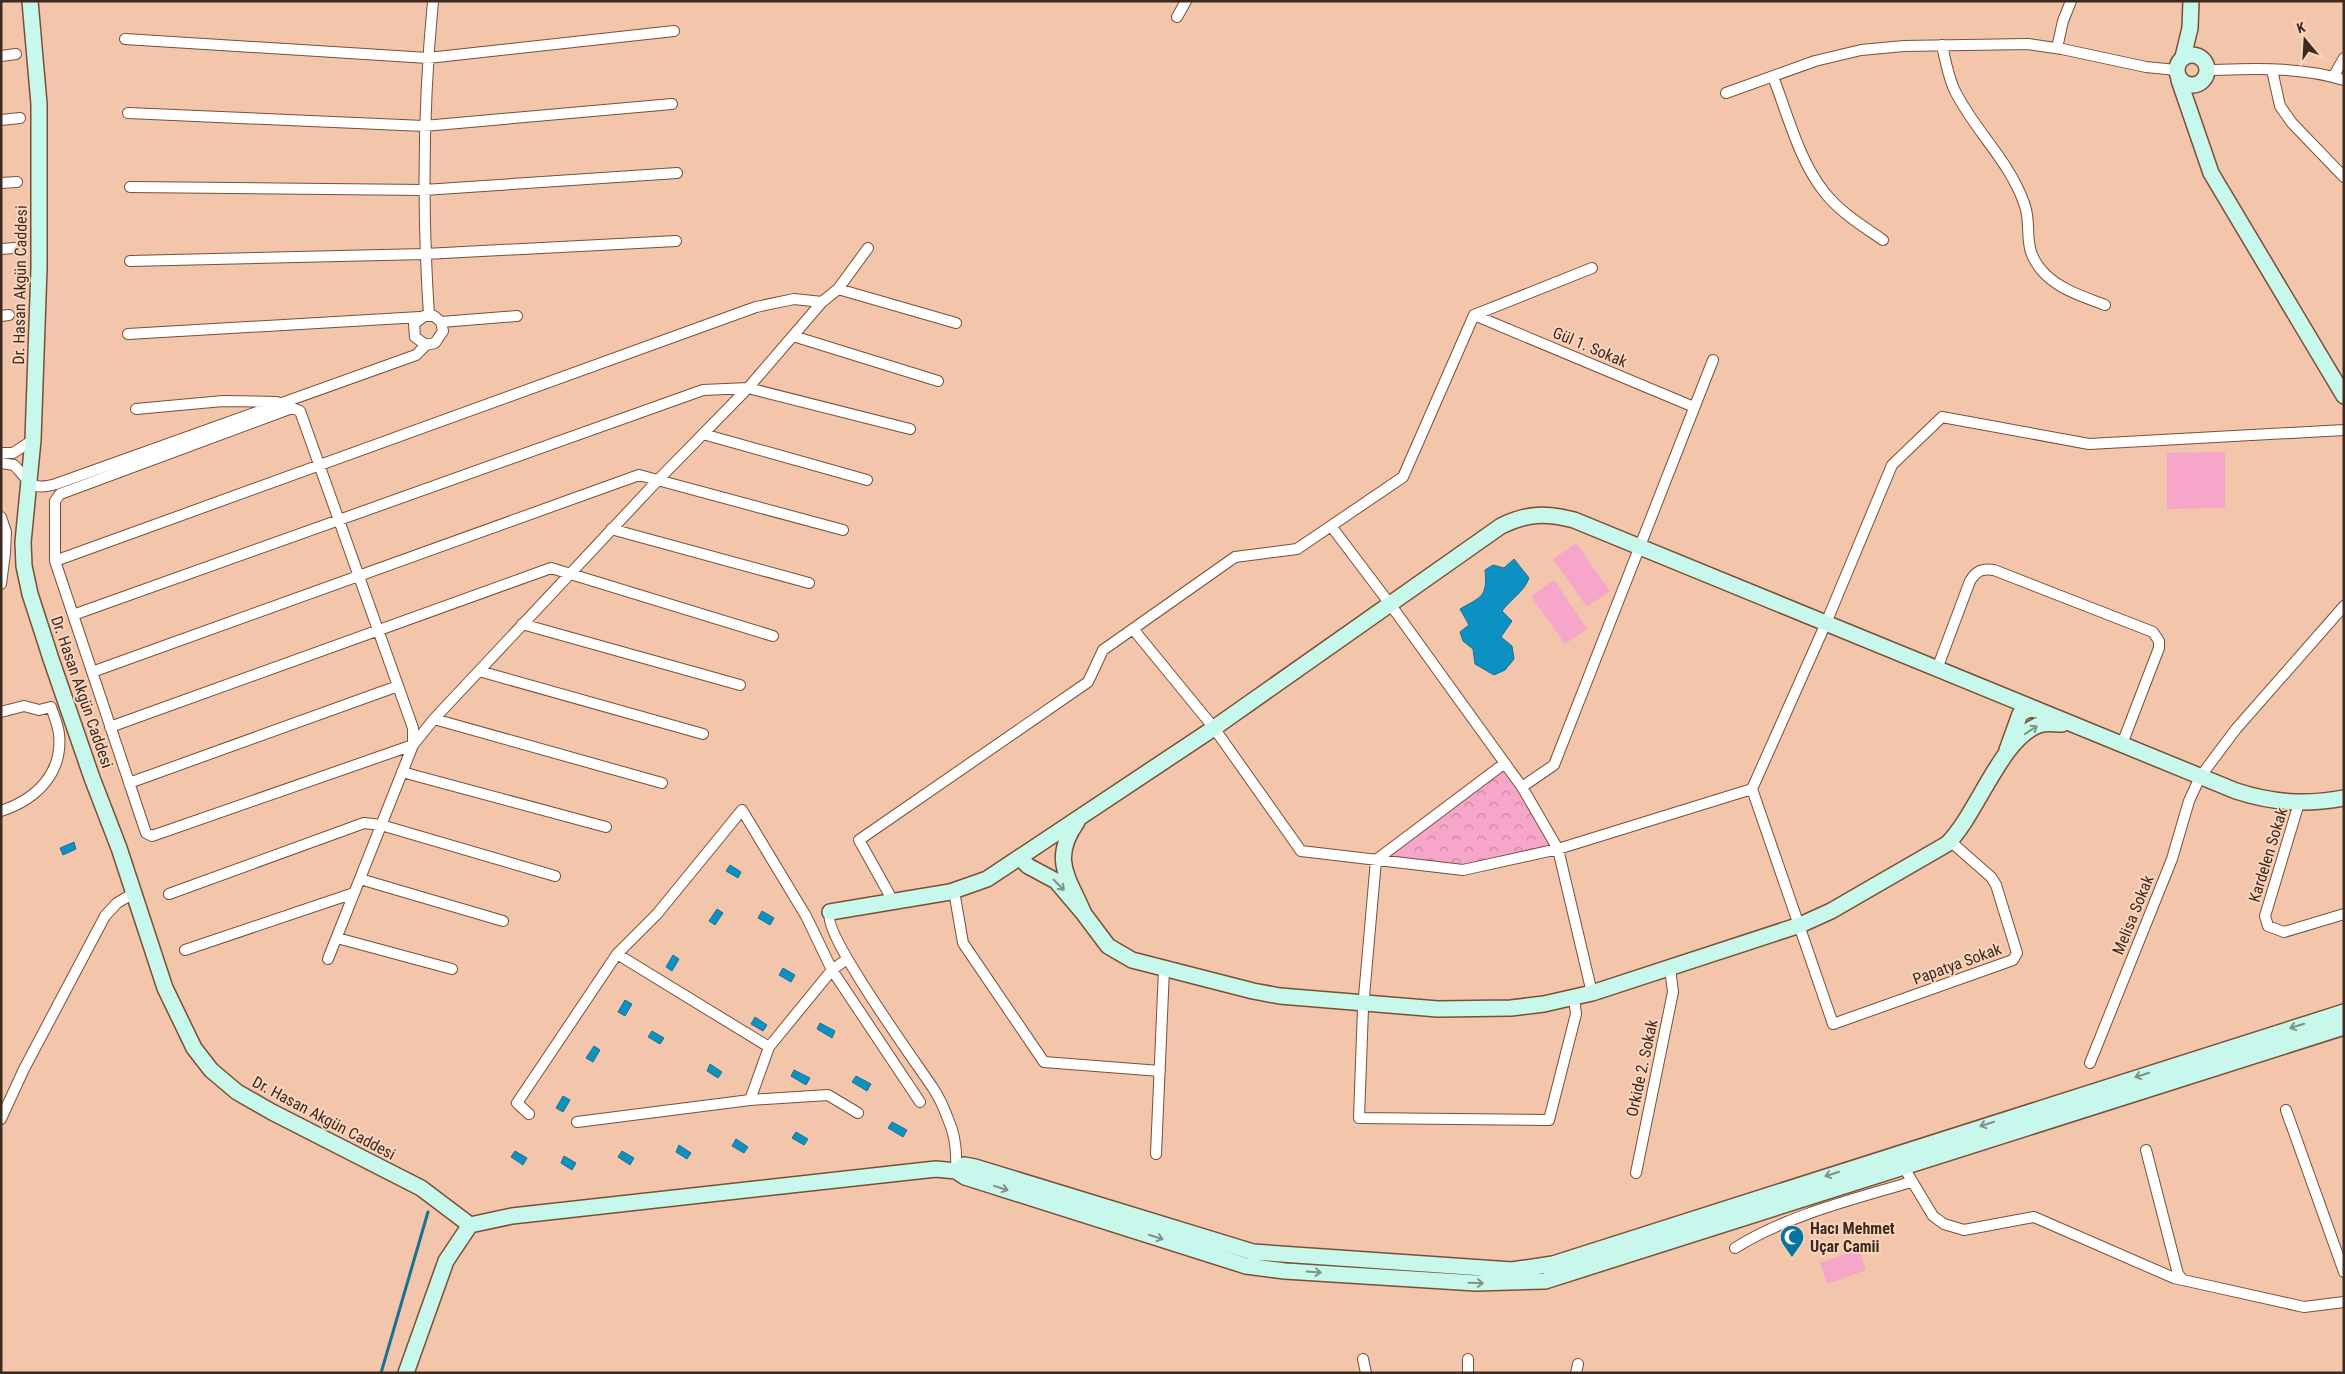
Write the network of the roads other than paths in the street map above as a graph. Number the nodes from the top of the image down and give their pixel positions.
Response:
1 (30, 1) edge
2 (433, 1) edge
3 (1186, 1) edge
4 (2071, 1) edge
5 (2191, 1) edge
6 (1177, 17) dead end
7 (674, 31) dead end
8 (125, 39) dead end
9 (1942, 45) junction
10 (2057, 48) junction
11 (16, 54) dead end
12 (1, 56) edge
13 (428, 58) junction
14 (2344, 58) edge
15 (2184, 66) junction
16 (2272, 70) junction
17 (2206, 74) junction
18 (1773, 77) junction
19 (2339, 79) edge
20 (1726, 93) dead end
21 (672, 104) dead end
22 (128, 113) dead end
23 (20, 118) dead end
24 (1, 120) edge
25 (2196, 123) junction
26 (424, 126) junction
27 (676, 173) dead end
28 (2344, 177) edge
29 (17, 182) dead end
30 (1, 183) edge
31 (130, 187) dead end
32 (424, 190) junction
33 (1883, 240) dead end
34 (676, 241) dead end
35 (14, 248) dead end
36 (868, 248) dead end
37 (1, 249) edge
38 (425, 254) junction
39 (130, 261) dead end
40 (1592, 268) dead end
41 (838, 289) junction
42 (822, 302) junction
43 (2105, 305) dead end
44 (1474, 315) junction
45 (425, 316) junction
46 (517, 316) dead end
47 (441, 322) junction
48 (956, 323) dead end
49 (128, 334) dead end
50 (793, 336) junction
51 (426, 345) junction
52 (1713, 360) dead end
53 (938, 381) dead end
54 (748, 388) junction
55 (2344, 396) edge
56 (283, 402) junction
57 (1694, 407) junction
58 (136, 409) dead end
59 (910, 429) dead end
60 (2344, 430) edge
61 (704, 434) junction
62 (33, 440) junction
63 (1, 453) edge
64 (1, 463) edge
65 (320, 465) junction
66 (659, 479) junction
67 (867, 480) dead end
68 (29, 484) junction
69 (1, 517) edge
70 (339, 521) junction
71 (1331, 526) junction
72 (611, 530) junction
73 (843, 530) dead end
74 (1638, 547) junction
75 (3, 553) edge
76 (55, 560) junction
77 (570, 573) junction
78 (359, 576) junction
79 (1, 584) edge
80 (809, 584) dead end
81 (1390, 604) junction
82 (2344, 606) edge
83 (73, 615) junction
84 (1826, 623) junction
85 (522, 624) junction
86 (1133, 629) junction
87 (378, 631) junction
88 (773, 636) dead end
89 (1937, 669) junction
90 (479, 671) junction
91 (92, 672) junction
92 (740, 685) dead end
93 (398, 686) junction
94 (1986, 689) junction
95 (2036, 710) junction
96 (1, 712) edge
97 (434, 719) junction
98 (2074, 725) junction
99 (110, 727) junction
100 (1214, 728) junction
101 (703, 734) dead end
102 (2011, 737) junction
103 (413, 744) junction
104 (2122, 744) junction
105 (2001, 762) junction
106 (1505, 763) junction
107 (402, 772) junction
108 (2200, 777) junction
109 (129, 783) junction
110 (662, 783) dead end
111 (1522, 787) junction
112 (1752, 789) junction
113 (2344, 798) edge
114 (2299, 803) junction
115 (1, 811) edge
116 (1080, 818) junction
117 (381, 825) junction
118 (606, 827) dead end
119 (1950, 841) junction
120 (1558, 849) junction
121 (1033, 850) junction
122 (1020, 858) junction
123 (1376, 860) junction
124 (1063, 866) junction
125 (555, 876) dead end
126 (360, 879) junction
127 (954, 891) junction
128 (354, 892) junction
129 (134, 893) junction
130 (169, 894) dead end
131 (893, 901) junction
132 (830, 912) joint
133 (1084, 914) junction
134 (2344, 914) edge
135 (503, 922) dead end
136 (1800, 926) junction
137 (336, 938) junction
138 (185, 950) dead end
139 (617, 954) junction
140 (328, 959) dead end
141 (847, 959) junction
142 (1670, 968) junction
143 (452, 969) dead end
144 (1164, 969) junction
145 (832, 970) junction
146 (1592, 993) junction
147 (1574, 998) junction
148 (1364, 1003) junction
149 (2344, 1012) edge
150 (2344, 1027) edge
151 (769, 1047) junction
152 (2090, 1063) dead end
153 (1160, 1071) junction
154 (750, 1100) junction
155 (920, 1102) dead end
156 (2286, 1110) dead end
157 (858, 1113) dead end
158 (530, 1114) dead end
159 (1, 1118) edge
160 (577, 1122) dead end
161 (2146, 1150) dead end
162 (1156, 1154) dead end
163 (1904, 1166) junction
164 (956, 1171) junction
165 (1636, 1173) dead end
166 (1911, 1182) junction
167 (470, 1225) junction
168 (1735, 1248) dead end
169 (1587, 1260) junction
170 (2344, 1272) edge
171 (2183, 1280) junction
172 (2344, 1302) edge
173 (1363, 1358) dead end
174 (1468, 1359) dead end
175 (406, 1373) edge
176 (1366, 1373) edge
177 (1468, 1373) edge

1 - 62 street, Dr. Hasan Akgün Caddesi
2 - 13 street
3 - 6 street
4 - 10 street
5 - 15 street
7 - 13 street
8 - 13 street
9 - 10 street
9 - 18 street
9 - 43 street
10 - 15 street
11 - 12 street
13 - 26 street
14 - 19 street
15 - 17 street
15 - 17 street
15 - 25 street
16 - 17 street
16 - 19 street
16 - 28 street
17 - 25 street
18 - 20 street
18 - 33 street
21 - 26 street
22 - 26 street
23 - 24 street
25 - 55 street
26 - 32 street
27 - 32 street
29 - 30 street
31 - 32 street
32 - 38 street
34 - 38 street
35 - 37 street
36 - 41 street
38 - 39 street
38 - 45 street
40 - 44 street
41 - 42 street
41 - 48 street
42 - 50 street
42 - 65 street
44 - 57 street, Gül 1. Sokak
44 - 71 street
45 - 47 street
45 - 49 street
45 - 51 street
46 - 47 street
47 - 51 street
50 - 53 street
50 - 54 street
51 - 56 street
52 - 57 street
54 - 59 street
54 - 61 street
54 - 70 street
56 - 58 street
56 - 68 street
57 - 74 street
60 - 84 street
61 - 66 street
61 - 67 street
62 - 63 street
62 - 68 street, Dr. Hasan Akgün Caddesi
64 - 68 street
65 - 70 street
65 - 76 street
65 - 76 street
66 - 72 street
66 - 73 street
66 - 78 street
68 - 129 street, Dr. Hasan Akgün Caddesi
69 - 75 street
70 - 78 street
70 - 83 street
71 - 81 street
71 - 86 street
72 - 77 street
72 - 80 street
74 - 81 street
74 - 84 street
74 - 111 street
75 - 79 street
76 - 83 street
77 - 85 street
77 - 87 street
77 - 88 street
78 - 87 street
78 - 91 street
81 - 100 street
81 - 106 street
82 - 108 street, Melisa Sokak
83 - 91 street
84 - 89 street
84 - 112 street
85 - 90 street
85 - 92 street
86 - 100 street
86 - 131 street
87 - 93 street
87 - 99 street
89 - 94 street
89 - 104 street
90 - 97 street
90 - 101 street
91 - 99 street
93 - 103 street
93 - 109 street
94 - 95 street
94 - 102 street
95 - 98 street
95 - 102 street
96 - 115 street
97 - 103 street
97 - 110 street
98 - 104 street
105 -> 98 street
99 - 109 street
100 - 116 street
100 - 123 street
102 - 105 street
103 - 107 street
103 - 109 street
104 - 108 street
105 - 119 street
106 - 111 street
106 - 123 street
107 - 117 street
107 - 118 street
108 - 114 street
108 - 152 street, Melisa Sokak
111 - 120 street
112 - 120 street
112 - 136 street
113 - 114 street
114 - 134 street, Kardelen Sokak
116 - 121 street
116 - 124 street
117 - 125 street
117 - 126 street
117 - 130 street
119 - 136 street
119 - 136 street, Papatya Sokak
120 - 123 street
120 - 146 street
121 - 122 street
121 - 124 street
122 - 127 street
122 -> 133 street
123 - 148 street
124 - 133 street
126 - 128 street
126 - 135 street
127 - 131 street
127 - 153 street
128 - 137 street
128 - 138 street
129 - 159 street
129 - 167 street, Dr. Hasan Akgün Caddesi
131 - 132 street
132 - 141 street
133 - 144 street
136 - 142 street
137 - 140 street
137 - 143 street
139 - 145 street
139 - 151 street
139 - 158 street
141 - 145 street
141 - 164 street
142 - 146 street
142 - 165 street, Orkide 2. Sokak
144 - 148 street
144 - 153 street
145 - 151 street
145 - 155 street
146 - 147 street
147 - 148 street
147 - 148 street
149 -> 169 street
150 - 163 street
151 - 154 street
153 - 162 street
154 - 157 street
154 - 160 street
156 - 170 street
161 - 171 street
163 - 166 street
163 - 169 street
164 - 167 street
164 - 169 street
166 - 168 street
166 - 171 street
167 - 175 street
171 - 172 street
173 - 176 street
174 - 177 street

